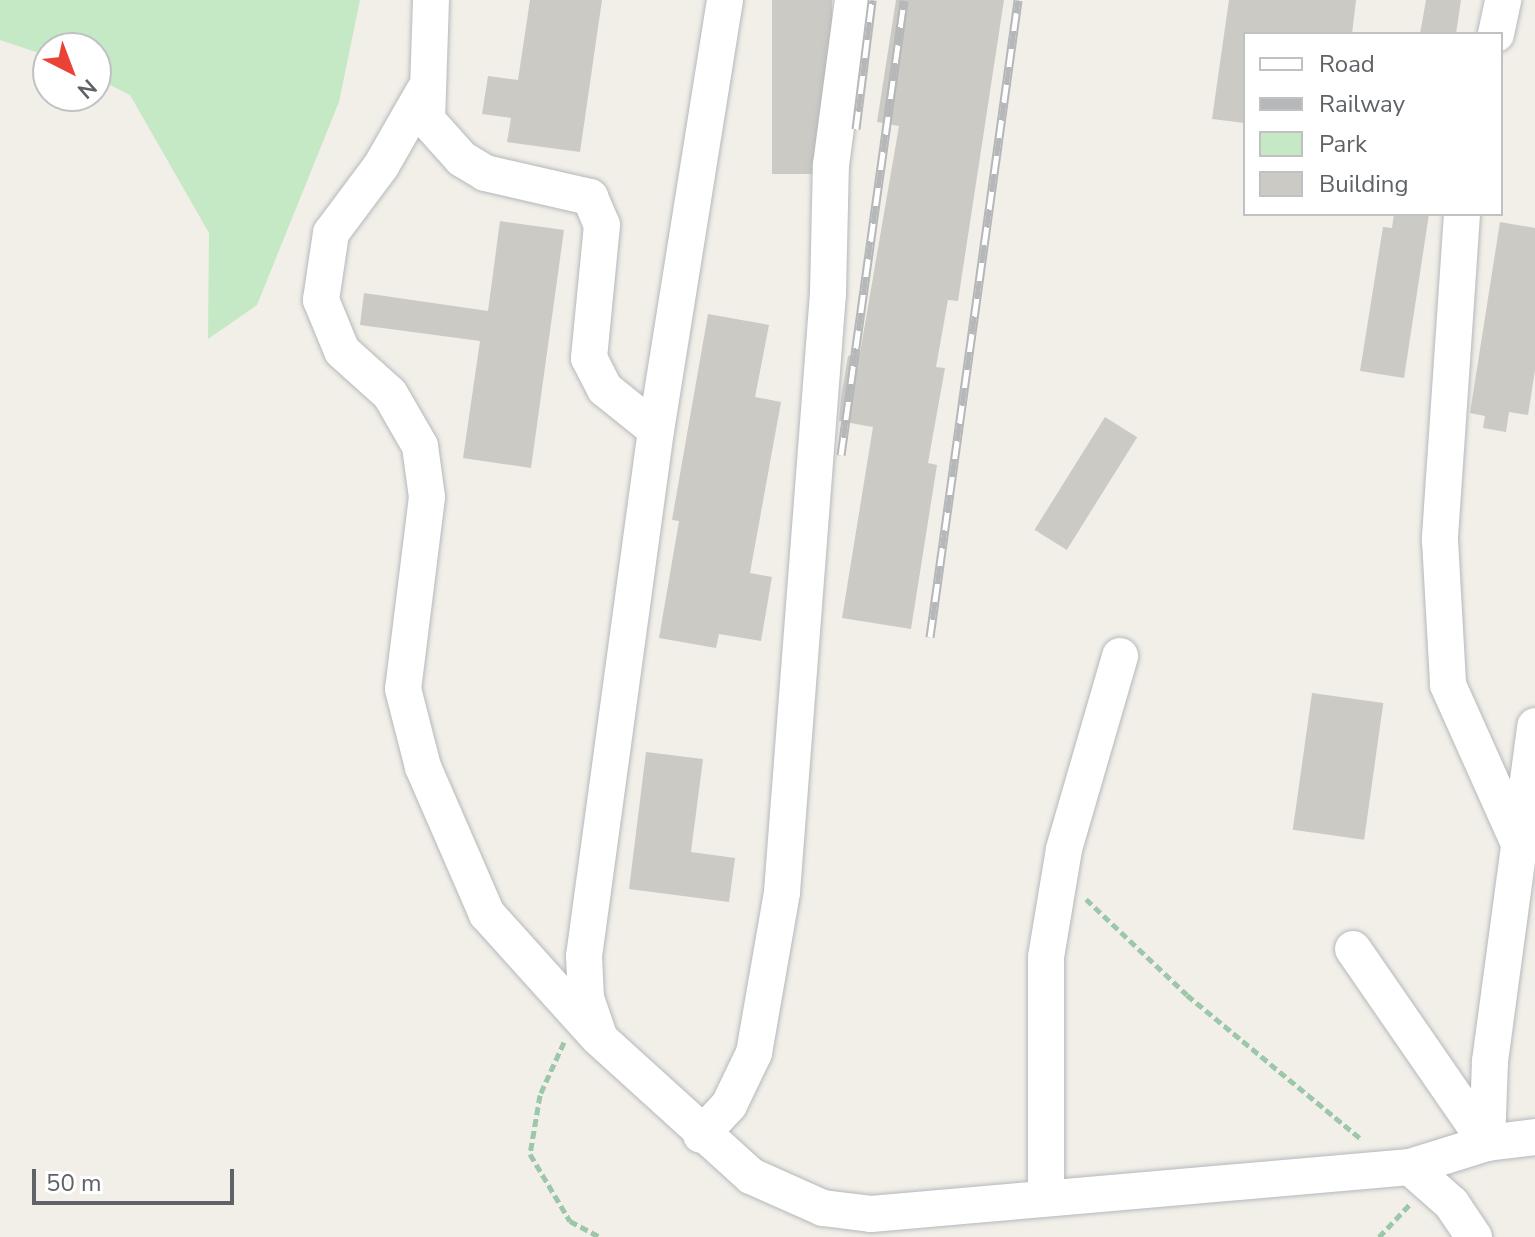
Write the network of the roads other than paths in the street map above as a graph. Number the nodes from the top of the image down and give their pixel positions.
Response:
1 (431, 0) edge
2 (725, 0) edge
3 (853, 0) edge
4 (1503, 0) edge
5 (1496, 32) edge
6 (424, 91) junction
7 (1462, 216) edge
8 (656, 430) junction
9 (1120, 656) dead end
10 (1535, 726) edge
11 (1519, 844) junction
12 (1353, 949) dead end
13 (588, 1027) junction
14 (701, 1135) junction
15 (1535, 1137) edge
16 (1487, 1143) junction
17 (1413, 1175) junction
18 (1046, 1197) junction
19 (1474, 1237) edge

1 - 6 lane
2 - 8 lane
3 - 14 lane
4 - 5 lane
6 - 8 lane
6 - 13 lane
7 - 11 lane
8 - 13 lane
9 - 18 lane
10 - 11 lane
11 - 16 lane
12 - 16 lane
13 - 14 lane
14 - 18 lane
15 - 16 lane
16 - 17 lane
17 - 18 lane
17 - 19 lane

